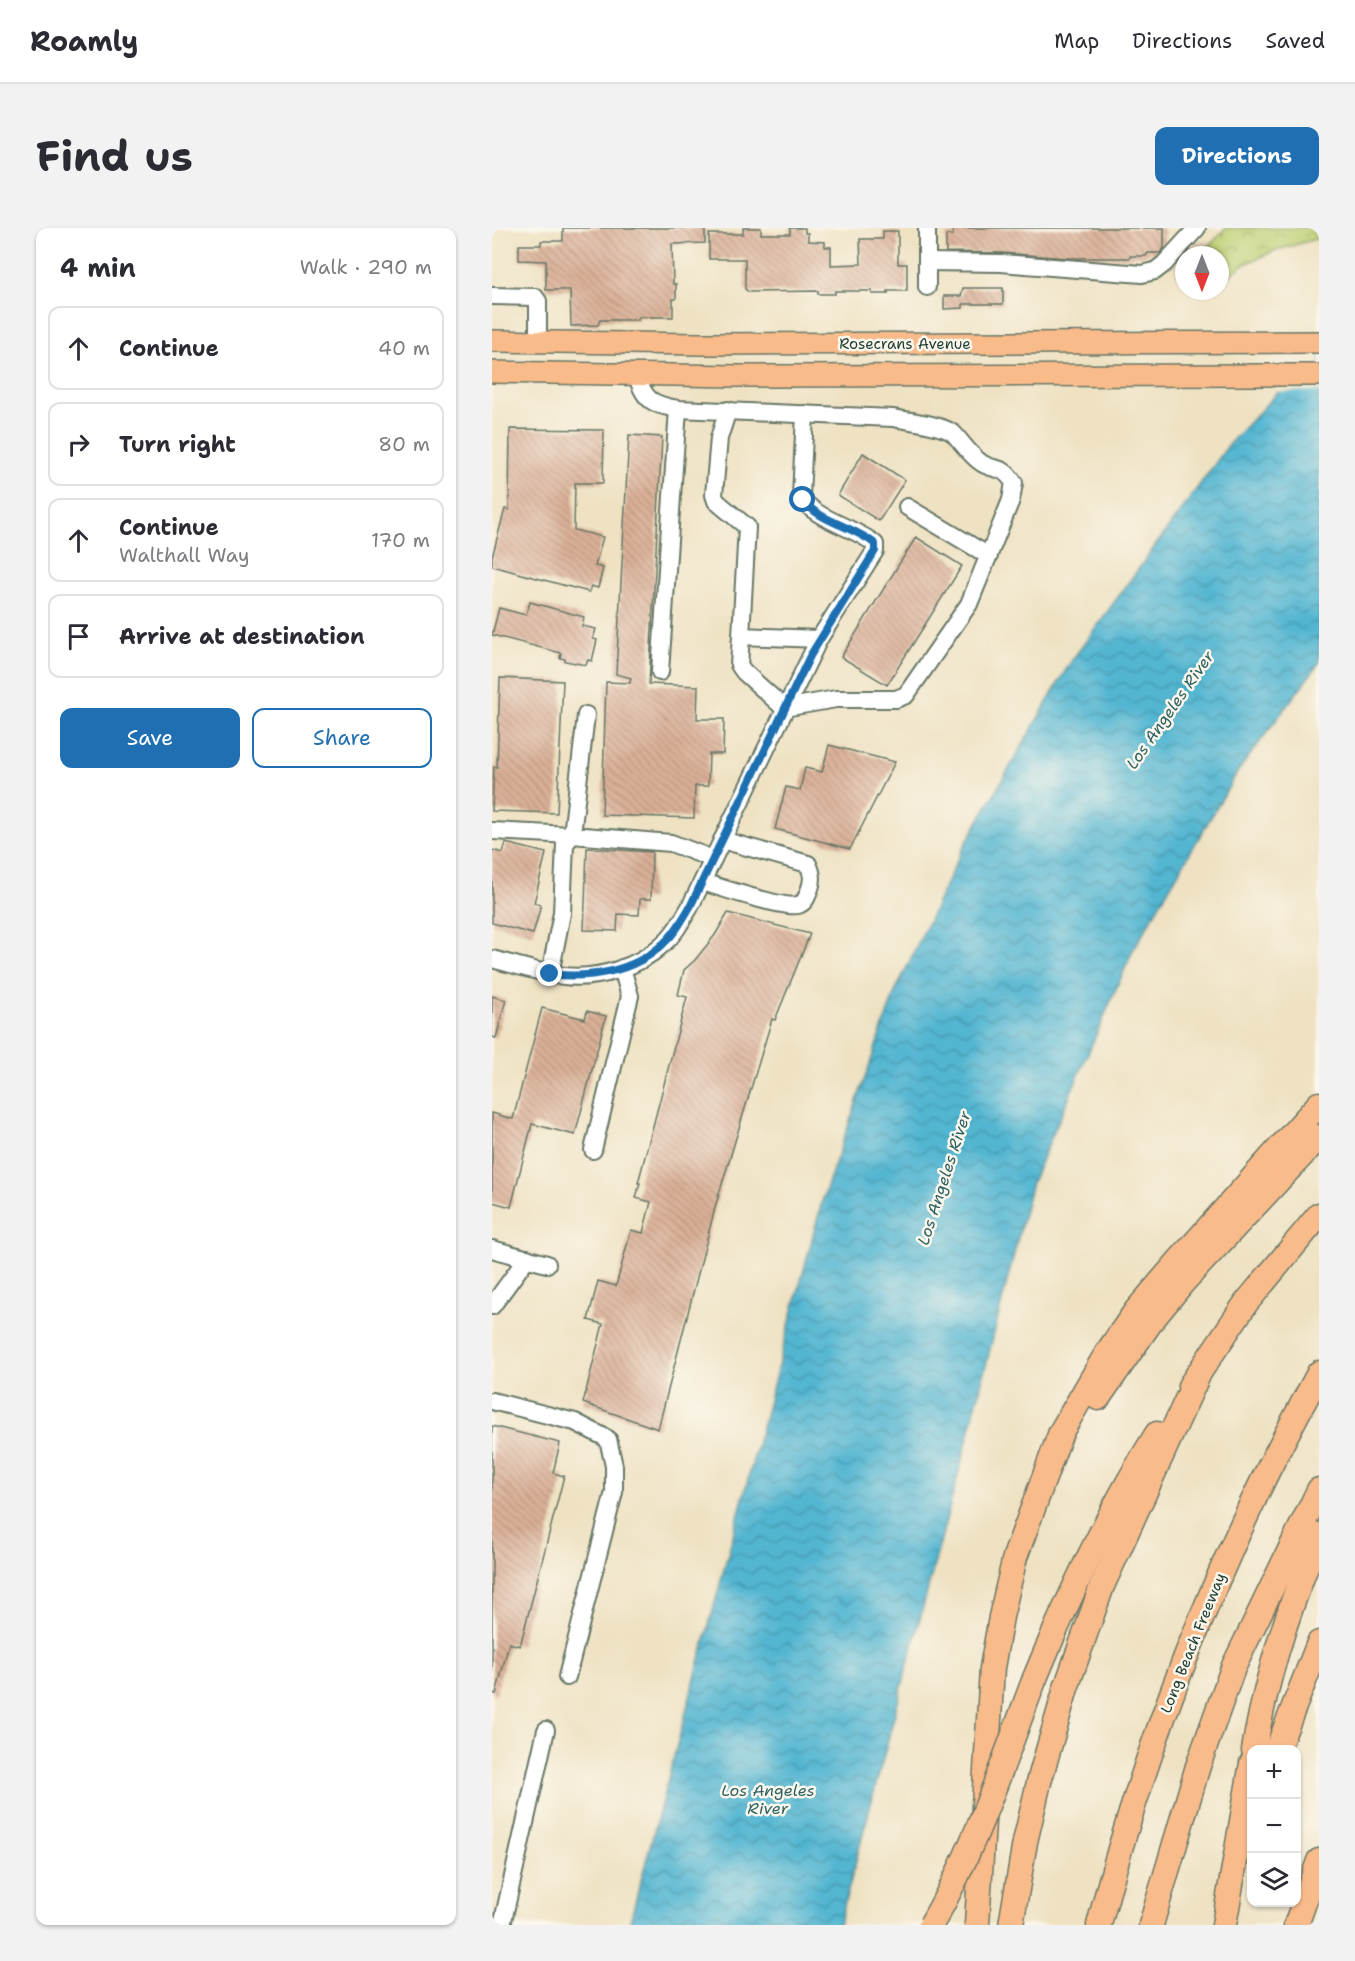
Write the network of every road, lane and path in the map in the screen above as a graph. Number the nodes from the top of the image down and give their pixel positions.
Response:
1 (927, 228) edge
2 (1197, 228) edge
3 (927, 262) junction
4 (927, 287) dead end
5 (492, 296) edge
6 (492, 341) edge
7 (538, 342) junction
8 (1319, 342) edge
9 (492, 372) edge
10 (636, 374) junction
11 (1319, 375) edge
12 (678, 409) junction
13 (728, 410) junction
14 (805, 414) junction
15 (907, 507) dead end
16 (989, 556) junction
17 (741, 636) junction
18 (819, 639) junction
19 (660, 672) dead end
20 (784, 708) junction
21 (586, 715) dead end
22 (492, 831) edge
23 (572, 835) junction
24 (722, 840) junction
25 (713, 859) junction
26 (703, 882) junction
27 (492, 959) edge
28 (622, 968) junction
29 (550, 974) junction
30 (1319, 1104) edge
31 (1319, 1137) edge
32 (593, 1150) dead end
33 (1319, 1215) edge
34 (492, 1249) edge
35 (527, 1258) junction
36 (547, 1264) dead end
37 (492, 1306) edge
38 (1199, 1373) junction
39 (1319, 1373) edge
40 (492, 1401) edge
41 (1045, 1477) junction
42 (1319, 1490) edge
43 (1319, 1535) edge
44 (1319, 1643) edge
45 (567, 1677) dead end
46 (546, 1730) dead end
47 (1255, 1745) edge
48 (1279, 1745) edge
49 (1247, 1789) edge
50 (1247, 1846) edge
51 (1319, 1861) edge
52 (502, 1925) edge
53 (931, 1925) edge
54 (977, 1925) edge
55 (1011, 1925) edge
56 (1099, 1925) edge
57 (1150, 1925) edge
58 (1226, 1925) edge
59 (1296, 1925) edge

1 - 3 street
2 - 3 street
3 - 4 street
5 - 7 street
6 - 7 main road, Rosecrans Avenue
7 - 8 main road, Rosecrans Avenue
9 - 10 main road
10 - 11 main road
10 - 12 street
12 - 13 street
12 - 19 street
13 - 14 street
13 - 17 street
14 - 16 street
14 - 18 street
15 - 16 street
16 - 20 street
17 - 18 street
17 - 20 street
18 - 20 street
20 - 24 street
21 - 23 street
22 - 23 street
23 - 25 street
23 - 29 street
24 - 25 street
24 - 26 street
25 - 26 street
26 - 28 street
27 - 29 street
28 - 29 street
28 - 32 street
30 - 41 highway
31 - 41 highway
33 - 38 highway
34 - 35 street
35 - 36 street
35 - 37 street
38 - 53 highway, bridge
38 - 55 highway
39 - 56 highway, Long Beach Freeway
40 - 45 street
41 - 54 highway
42 - 57 highway
43 - 47 highway
44 - 48 highway
46 - 52 street
49 - 58 highway
50 - 58 highway
51 - 59 highway

